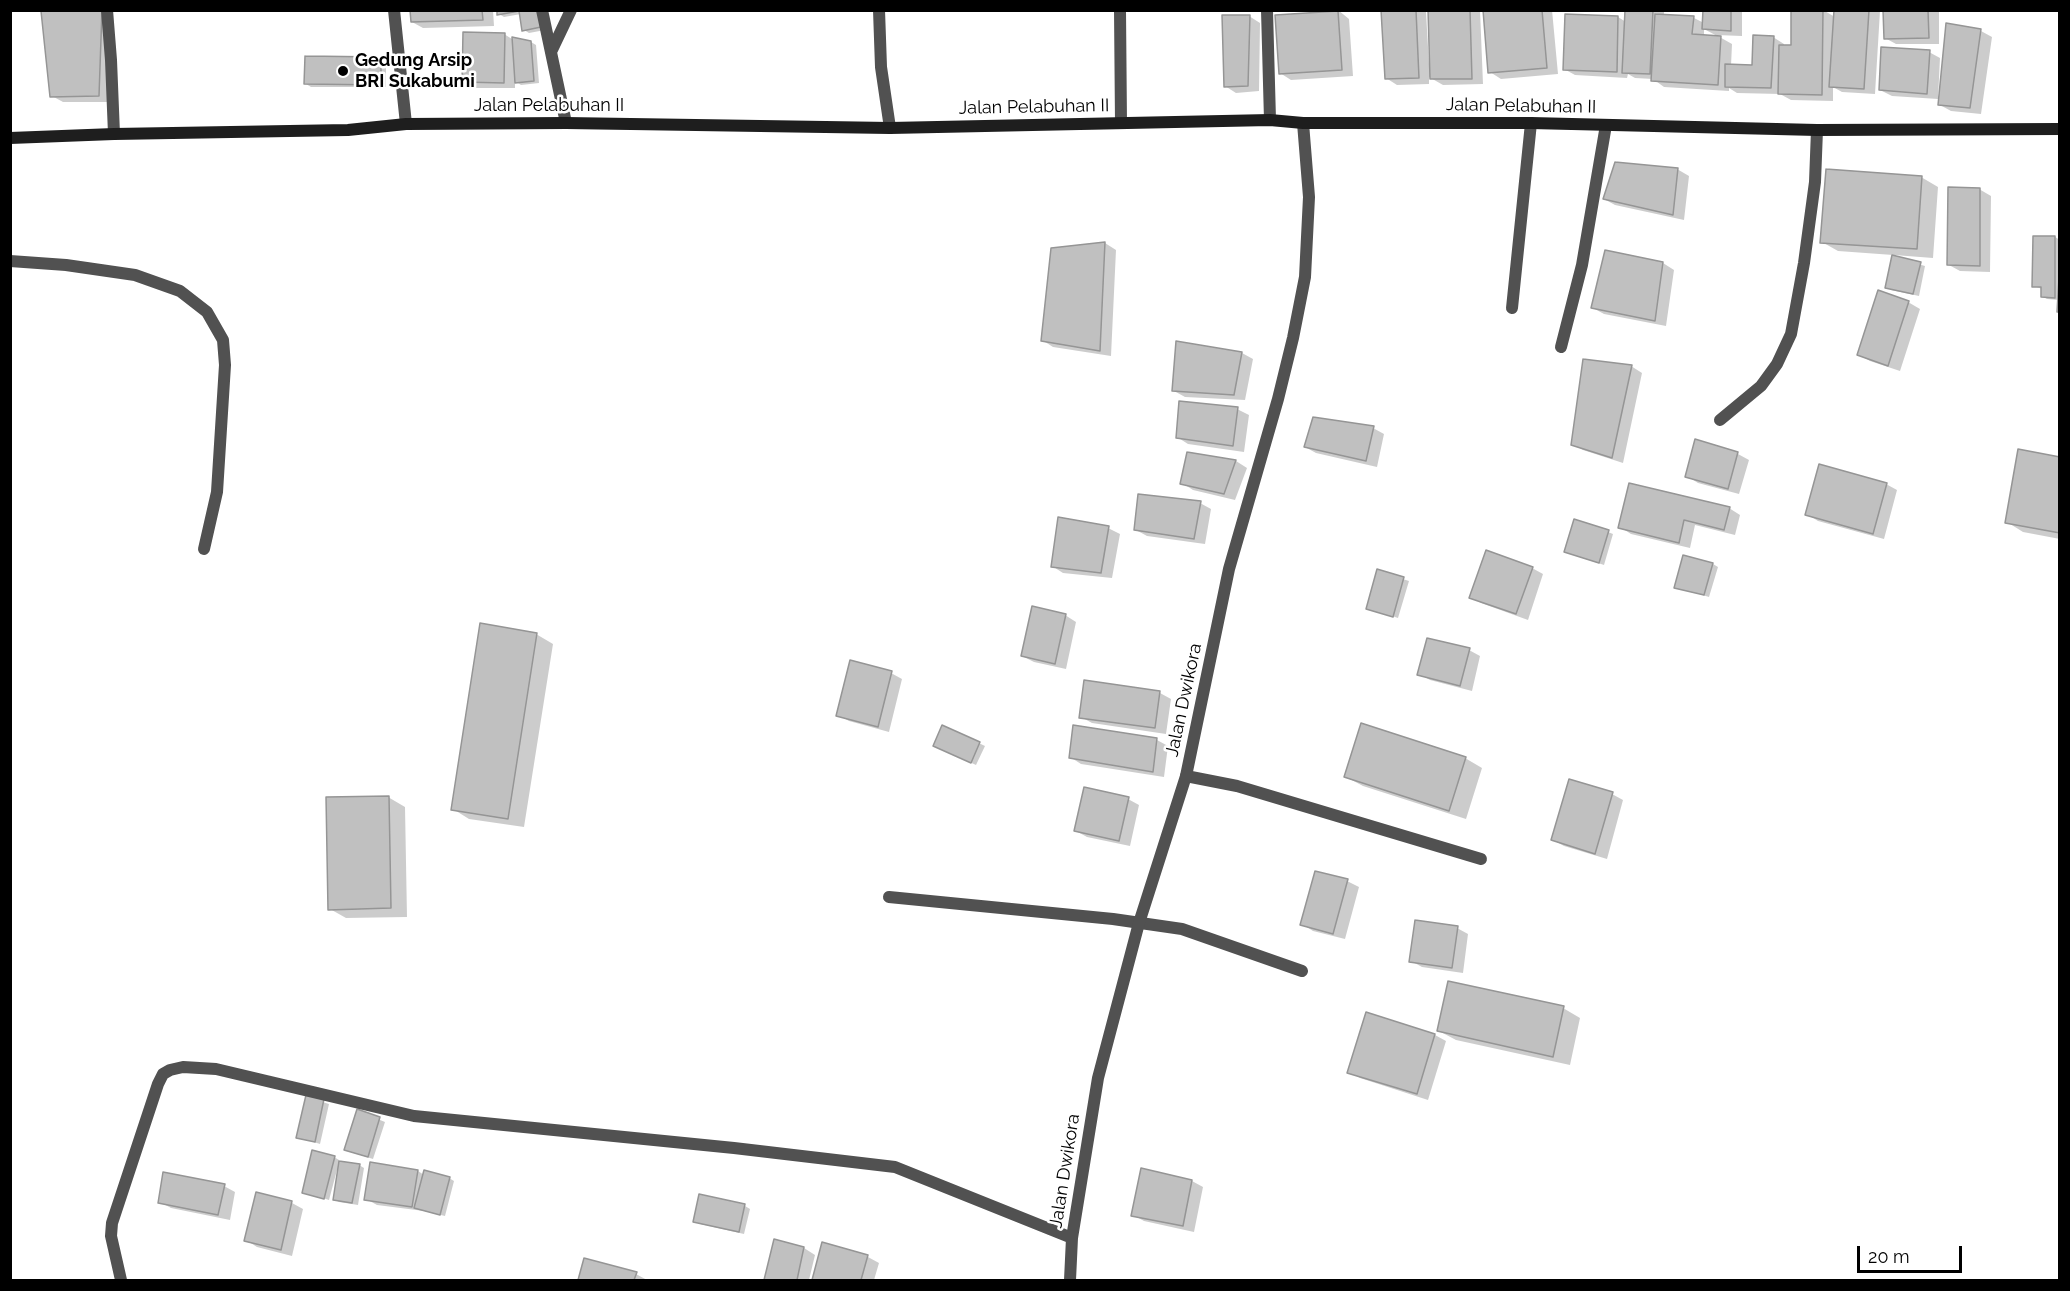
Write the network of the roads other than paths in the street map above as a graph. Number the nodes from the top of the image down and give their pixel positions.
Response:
1 (107, 10) edge
2 (394, 10) edge
3 (542, 10) edge
4 (571, 10) edge
5 (879, 10) edge
6 (1120, 10) edge
7 (1267, 10) edge
8 (551, 52) junction
9 (1270, 120) junction
10 (566, 123) junction
11 (1120, 123) junction
12 (1303, 123) junction
13 (1532, 123) junction
14 (406, 124) junction
15 (1606, 125) junction
16 (890, 128) junction
17 (2060, 129) edge
18 (1817, 130) junction
19 (114, 134) junction
20 (10, 138) edge
21 (10, 261) edge
22 (1512, 308) dead end
23 (1561, 347) dead end
24 (1720, 420) dead end
25 (204, 549) dead end
26 (1186, 776) junction
27 (1481, 859) dead end
28 (889, 897) dead end
29 (1139, 923) junction
30 (1302, 970) dead end
31 (1072, 1238) junction
32 (121, 1281) edge
33 (1070, 1281) edge

1 - 19 street
2 - 14 street
3 - 8 street
4 - 8 street
5 - 16 street
6 - 11 street
7 - 9 street
8 - 10 street
9 - 11 main road, Jalan Pelabuhan II
9 - 12 main road, Jalan Pelabuhan II
10 - 14 main road, Jalan Pelabuhan II
10 - 16 main road, Jalan Pelabuhan II
11 - 16 main road, Jalan Pelabuhan II
12 - 13 main road, Jalan Pelabuhan II
12 - 26 street, Jalan Dwikora
13 - 15 main road, Jalan Pelabuhan II
13 - 22 street
14 - 19 main road, Jalan Pelabuhan II
15 - 18 main road, Jalan Pelabuhan II
15 - 23 street
17 - 18 main road, Jalan Pelabuhan II
18 - 24 street
19 - 20 main road, Jalan Pelabuhan II
21 - 25 street
26 - 27 street
26 - 29 street, Jalan Dwikora
28 - 29 street
29 - 30 street
29 - 31 street, Jalan Dwikora
31 - 32 street
31 - 33 street, Jalan Dwikora

